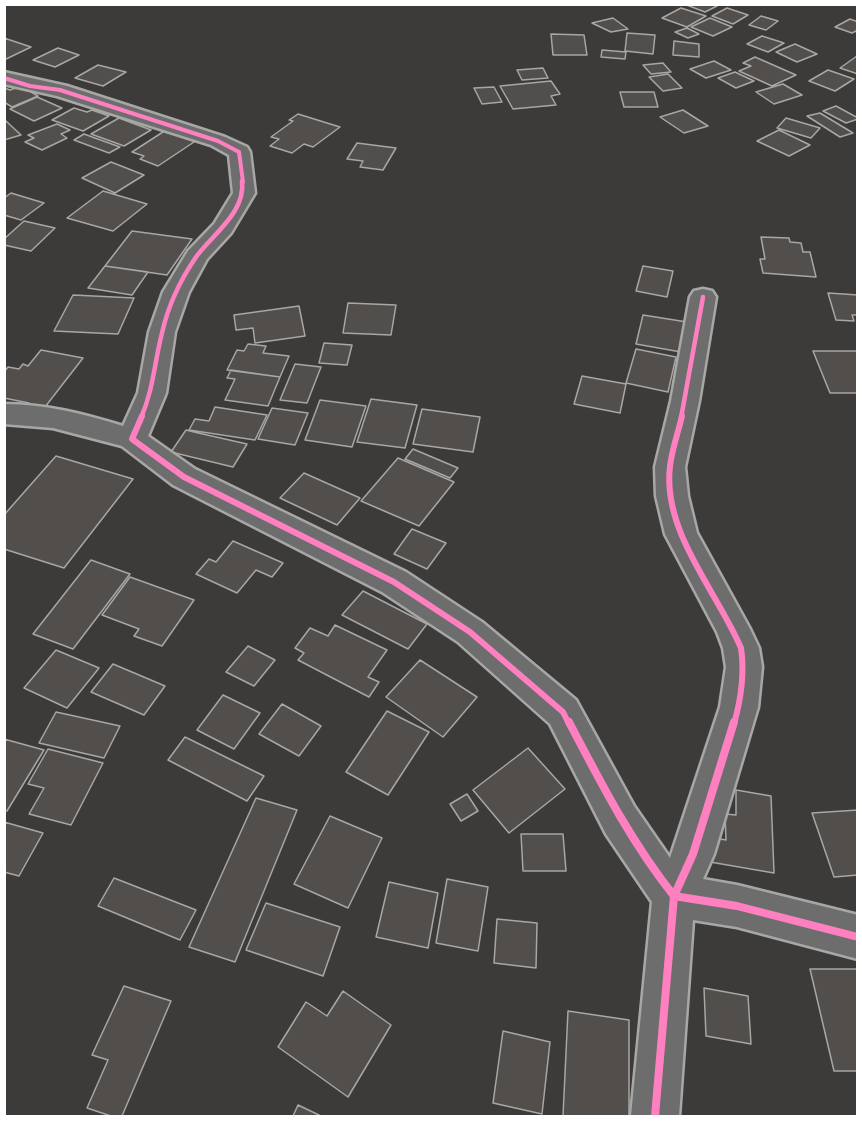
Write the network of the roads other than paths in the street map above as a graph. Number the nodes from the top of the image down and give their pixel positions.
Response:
1 (4, 78) edge
2 (703, 297) dead end
3 (11, 418) edge
4 (132, 439) junction
5 (674, 896) junction
6 (858, 937) edge
7 (655, 1116) edge

1 - 4 street
2 - 5 street
3 - 4 street
4 - 5 street
5 - 6 street
5 - 7 street

